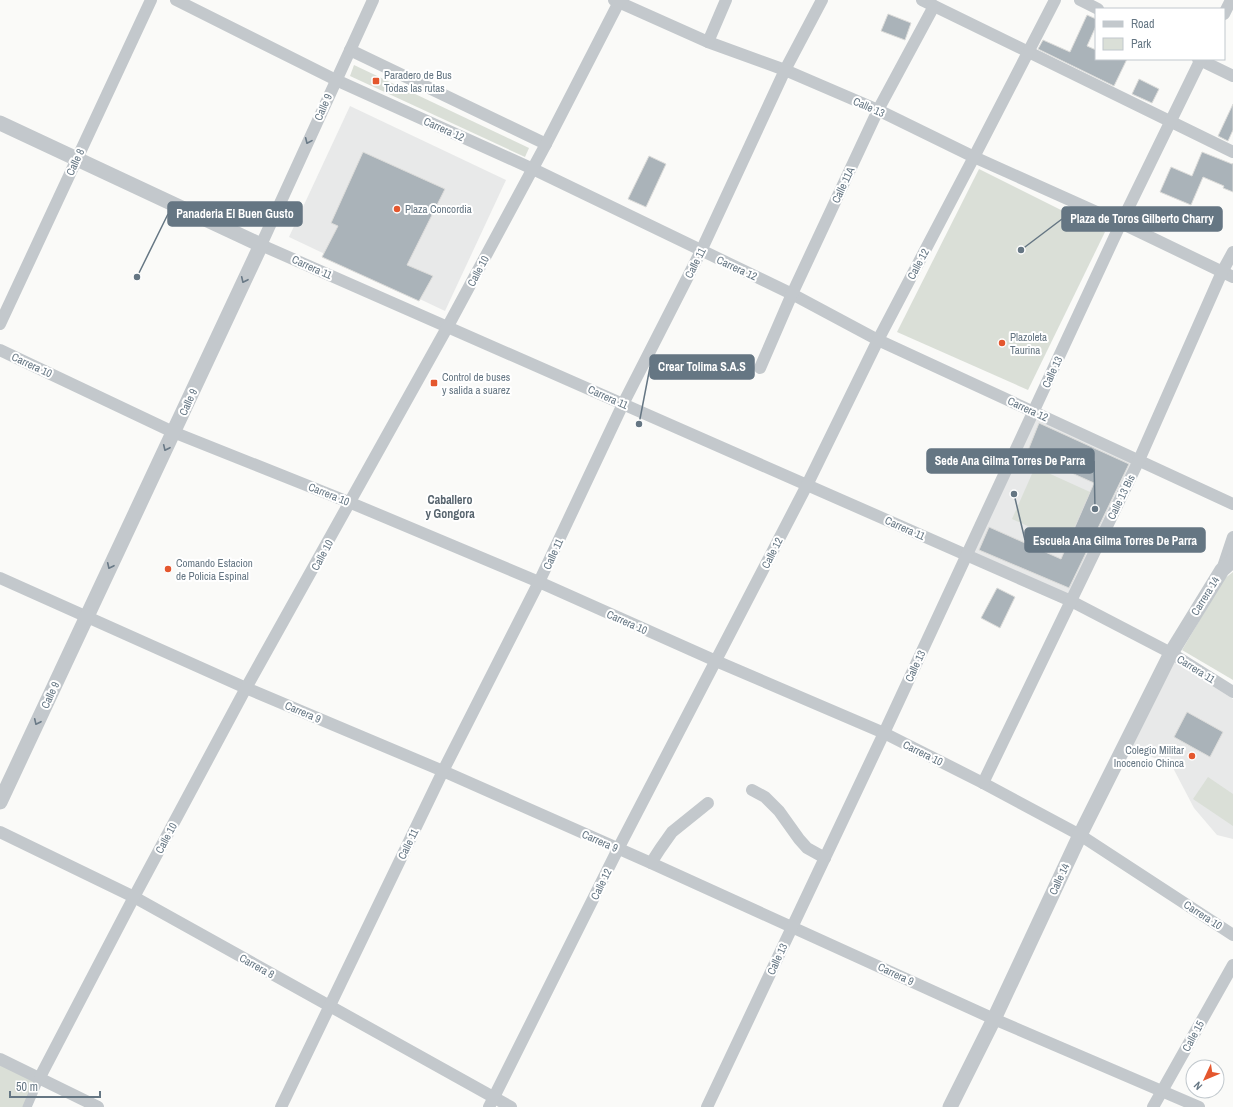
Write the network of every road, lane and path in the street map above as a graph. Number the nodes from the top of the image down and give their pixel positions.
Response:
1 (151, 0) edge
2 (176, 0) edge
3 (373, 0) edge
4 (726, 0) edge
5 (822, 0) edge
6 (922, 0) edge
7 (1055, 0) edge
8 (1080, 0) edge
9 (1231, 0) edge
10 (619, 1) edge
11 (934, 6) junction
12 (1096, 8) edge
13 (1225, 12) edge
14 (708, 42) junction
15 (350, 50) junction
16 (1028, 51) junction
17 (1200, 60) edge
18 (1202, 60) edge
19 (785, 70) junction
20 (1233, 76) edge
21 (336, 80) junction
22 (878, 110) junction
23 (1171, 122) junction
24 (0, 123) edge
25 (546, 144) junction
26 (1233, 152) edge
27 (974, 157) junction
28 (77, 159) junction
29 (533, 169) junction
30 (1121, 223) junction
31 (261, 245) junction
32 (701, 251) junction
33 (1233, 252) edge
34 (1228, 274) edge
35 (792, 294) junction
36 (0, 324) edge
37 (448, 326) junction
38 (878, 340) junction
39 (0, 350) edge
40 (760, 368) dead end
41 (623, 404) junction
42 (1034, 411) junction
43 (174, 432) junction
44 (1139, 460) junction
45 (807, 485) junction
46 (351, 503) junction
47 (1233, 504) edge
48 (1233, 537) edge
49 (966, 556) junction
50 (1227, 565) edge
51 (0, 578) edge
52 (539, 582) junction
53 (1071, 601) junction
54 (87, 616) junction
55 (1171, 653) junction
56 (716, 661) junction
57 (246, 688) junction
58 (1233, 692) edge
59 (884, 733) junction
60 (443, 771) junction
61 (983, 783) junction
62 (752, 790) dead end
63 (0, 802) edge
64 (708, 803) dead end
65 (0, 832) edge
66 (1080, 835) junction
67 (618, 849) junction
68 (825, 858) junction
69 (651, 864) junction
70 (134, 897) junction
71 (792, 927) junction
72 (1233, 934) edge
73 (1233, 965) edge
74 (330, 1007) junction
75 (994, 1019) junction
76 (0, 1059) edge
77 (40, 1077) junction
78 (1162, 1090) junction
79 (492, 1103) edge
80 (27, 1107) edge
81 (98, 1107) edge
82 (282, 1107) edge
83 (511, 1107) edge
84 (707, 1107) edge
85 (950, 1107) edge
86 (1153, 1107) edge
87 (1199, 1107) edge

1 - 28 street, Calle 8
2 - 21 street, Carrera 12
3 - 15 street, Calle 9
4 - 14 street
5 - 19 street, Calle 11
6 - 11 street
7 - 16 street, Calle 12
8 - 12 street
9 - 13 street
10 - 14 street, Calle 13
10 - 25 street, Calle 10
11 - 16 street
11 - 22 street, Calle 11A
14 - 19 street, Calle 13
15 - 21 street, Calle 9
15 - 25 street
16 - 23 street
16 - 27 street, Calle 12
17 - 23 street, Calle 13
18 - 20 street
19 - 22 street, Calle 13
19 - 32 street, Calle 11
21 - 29 street, Carrera 12
21 -> 31 street, Calle 9
22 - 27 street, Calle 13
22 - 35 street, Calle 11A
23 - 26 street
23 - 30 street, Calle 13
24 - 28 street, Carrera 11
25 - 29 street, Calle 10
27 - 30 street, Calle 13
27 - 38 street, Calle 12
28 - 31 street, Carrera 11
28 - 36 street, Calle 8
29 - 32 street, Carrera 12
29 - 37 street, Calle 10
30 - 34 street, Calle 13
30 - 42 street, Calle 13
31 - 37 street, Carrera 11
31 -> 43 street, Calle 9
32 - 35 street, Carrera 12
32 - 41 street, Calle 11
33 - 34 street, Calle 13 Bis
34 - 44 street, Calle 13 Bis
35 - 38 street, Carrera 12
35 - 40 street, Calle 11A
37 - 41 street, Carrera 11
37 - 46 street, Calle 10
38 - 42 street, Carrera 12
38 - 45 street, Calle 12
39 - 43 street, Carrera 10
41 - 45 street, Carrera 11
41 - 52 street, Calle 11
42 - 44 street, Carrera 12
42 - 49 street, Calle 13
43 - 46 street, Carrera 10
43 -> 54 street, Calle 9
44 - 47 street, Carrera 12
44 - 53 street, Calle 13 Bis
45 - 49 street, Carrera 11
45 - 56 street, Calle 12
46 - 52 street, Carrera 10
46 - 57 street, Calle 10
48 - 50 street, Carrera 14
49 - 53 street, Carrera 11
49 - 59 street, Calle 13
50 - 55 street, Carrera 14
51 - 54 street, Carrera 9
52 - 56 street, Carrera 10
52 - 60 street, Calle 11
53 - 55 street, Carrera 11
53 - 61 street, Calle 13 Bis
54 - 57 street, Carrera 9
54 -> 63 street, Calle 9
55 - 58 street, Carrera 11
55 - 66 street, Calle 14
56 - 59 street, Carrera 10
56 - 67 street, Calle 12
57 - 60 street, Carrera 9
57 - 70 street, Calle 10
59 - 61 street, Carrera 10
59 - 68 street, Calle 13
60 - 67 street, Carrera 9
60 - 74 street, Calle 11
61 - 66 street, Carrera 10
62 - 68 street
64 - 69 street
65 - 70 street, Carrera 8
66 - 72 street, Carrera 10
66 - 75 street, Calle 14
67 - 69 street, Carrera 9
67 - 79 street, Calle 12
68 - 71 street, Calle 13
69 - 71 street, Carrera 9
70 - 74 street, Carrera 8
70 - 77 street, Calle 10
71 - 75 street, Carrera 9
71 - 84 street, Calle 13
73 - 78 street, Calle 15
74 - 79 street, Carrera 8
74 - 82 street, Calle 11
75 - 78 street, Carrera 9
75 - 85 street, Calle 14
76 - 77 street
77 - 80 street, Calle 10
77 - 81 street
78 - 86 street, Calle 15
78 - 87 street, Carrera 9
79 - 83 street, Carrera 8

